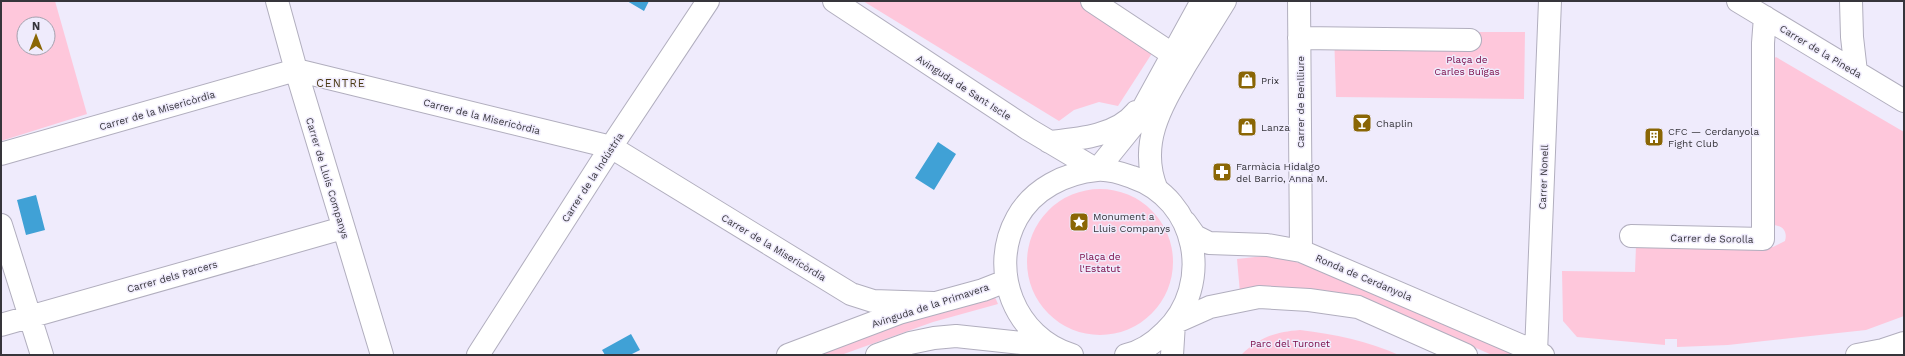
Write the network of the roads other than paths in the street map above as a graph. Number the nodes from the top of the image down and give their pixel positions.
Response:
1 (277, 1) edge
2 (708, 1) edge
3 (834, 1) edge
4 (1092, 1) edge
5 (1202, 1) edge
6 (1225, 1) edge
7 (1299, 1) edge
8 (1550, 1) edge
9 (1738, 1) edge
10 (1851, 1) edge
11 (1765, 18) junction
12 (1299, 38) junction
13 (1470, 40) dead end
14 (1165, 49) junction
15 (296, 70) junction
16 (1856, 72) junction
17 (1903, 99) edge
18 (1146, 101) junction
19 (1049, 142) junction
20 (611, 147) junction
21 (1, 154) edge
22 (1097, 170) junction
23 (1157, 190) junction
24 (1184, 221) junction
25 (1, 225) edge
26 (343, 228) junction
27 (1631, 236) dead end
28 (1301, 251) junction
29 (1006, 281) junction
30 (934, 303) junction
31 (30, 316) junction
32 (1174, 323) junction
33 (1, 325) edge
34 (1904, 343) edge
35 (1050, 346) junction
36 (1540, 354) edge
37 (42, 355) edge
38 (382, 355) edge
39 (478, 355) edge
40 (788, 355) edge
41 (877, 355) edge
42 (1072, 355) edge
43 (1126, 355) edge
44 (1172, 355) edge
45 (1466, 355) edge
46 (1857, 355) edge

1 - 15 street, Carrer de Lluís Companys
2 - 20 street, Carrer de la Indústria
3 - 19 street, Avinguda de Sant Iscle
4 - 14 street
5 - 14 street
6 - 23 street
7 - 12 street, Carrer de Benlliure
8 - 36 street, Carrer Nonell
9 - 11 street, Carrer de la Pineda
10 - 16 street
11 - 16 street, Carrer de la Pineda
11 - 27 street, Carrer de Sorolla
12 - 13 street
12 - 28 street, Carrer de Benlliure
14 - 18 street
15 - 20 street, Carrer de la Misericòrdia
15 - 21 street, Carrer de la Misericòrdia
15 - 26 street, Carrer de Lluís Companys
16 - 17 street, Carrer de la Pineda
18 - 19 street
18 - 22 street
19 - 22 street, Avinguda de Sant Iscle
20 - 30 street, Carrer de la Misericòrdia
20 - 39 street, Carrer de la Indústria
22 - 23 street
22 - 29 street
23 - 24 street
24 - 28 street, Ronda de Cerdanyola
24 - 32 street
25 - 31 street
26 - 31 street, Carrer dels Parcers
26 - 38 street, Carrer de Lluís Companys
28 - 36 street, Ronda de Cerdanyola
29 - 30 street, Avinguda de la Primavera
29 - 35 street
30 - 40 street, Avinguda de la Primavera
31 - 33 street, Carrer dels Parcers
31 - 37 street
32 - 43 street
32 - 44 street
32 - 45 street
34 - 46 street
35 - 41 street
35 - 42 street

